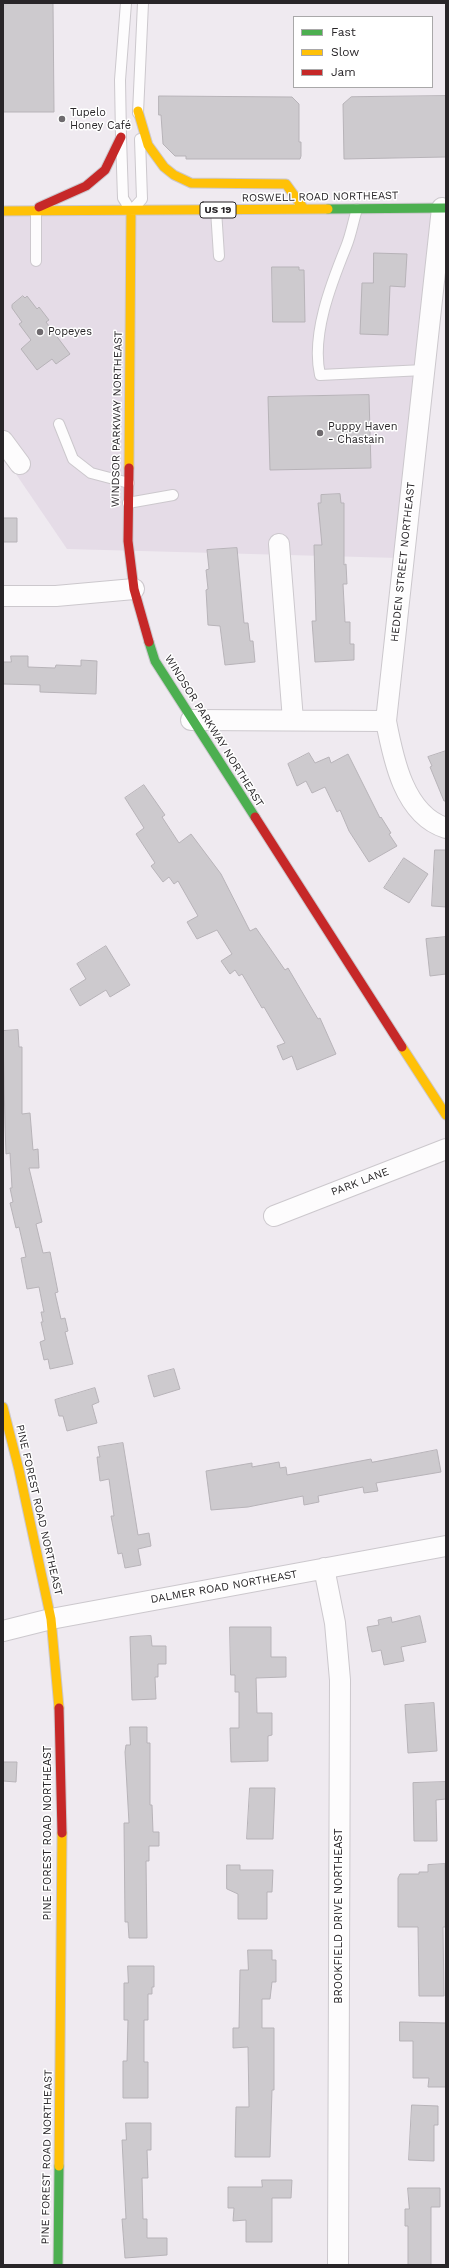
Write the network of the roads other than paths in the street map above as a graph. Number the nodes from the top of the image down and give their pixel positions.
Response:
1 (126, 3) edge
2 (143, 3) edge
3 (138, 111) junction
4 (121, 137) junction
5 (445, 207) edge
6 (304, 209) junction
7 (357, 209) junction
8 (216, 210) junction
9 (3, 211) edge
10 (33, 211) junction
11 (131, 211) junction
12 (219, 256) dead end
13 (36, 261) dead end
14 (424, 370) junction
15 (59, 424) dead end
16 (3, 441) edge
17 (20, 464) dead end
18 (129, 483) junction
19 (173, 495) dead end
20 (128, 503) junction
21 (280, 544) dead end
22 (134, 589) junction
23 (3, 596) edge
24 (191, 720) junction
25 (293, 720) junction
26 (386, 721) junction
27 (446, 828) edge
28 (446, 1115) edge
29 (446, 1148) edge
30 (274, 1216) dead end
31 (3, 1407) edge
32 (446, 1546) edge
33 (324, 1568) junction
34 (51, 1619) junction
35 (3, 1631) edge
36 (58, 2265) edge
37 (338, 2265) edge

1 - 4 lane
2 - 3 lane
3 - 6 street
3 - 11 lane
4 - 10 street
4 - 11 lane
5 - 7 street, ROSWELL ROAD NORTHEAST / US 19
5 - 14 street, HEDDEN STREET NORTHEAST
6 - 7 street, ROSWELL ROAD NORTHEAST / US 19
6 - 8 street, ROSWELL ROAD NORTHEAST / US 19
7 - 14 lane
8 - 11 street, ROSWELL ROAD NORTHEAST / US 19
8 - 12 lane
9 - 10 street, ROSWELL ROAD NORTHEAST / US 19
10 - 11 street, ROSWELL ROAD NORTHEAST / US 19
10 - 13 lane
11 - 18 street, WINDSOR PARKWAY NORTHEAST
14 - 26 street, HEDDEN STREET NORTHEAST
15 - 18 lane
16 - 17 street
18 - 20 street, WINDSOR PARKWAY NORTHEAST
19 - 20 lane
20 - 22 street, WINDSOR PARKWAY NORTHEAST
21 - 25 street
22 - 23 street
22 - 24 street, WINDSOR PARKWAY NORTHEAST
24 - 25 street
24 - 28 street, WINDSOR PARKWAY NORTHEAST
25 - 26 street
26 - 27 street, HEDDEN STREET NORTHEAST
29 - 30 street, PARK LANE
31 - 34 street, PINE FOREST ROAD NORTHEAST
32 - 33 street, DALMER ROAD NORTHEAST
33 - 34 street, DALMER ROAD NORTHEAST
33 - 37 street, BROOKFIELD DRIVE NORTHEAST
34 - 35 street, DALMER ROAD NORTHEAST
34 - 36 street, PINE FOREST ROAD NORTHEAST

